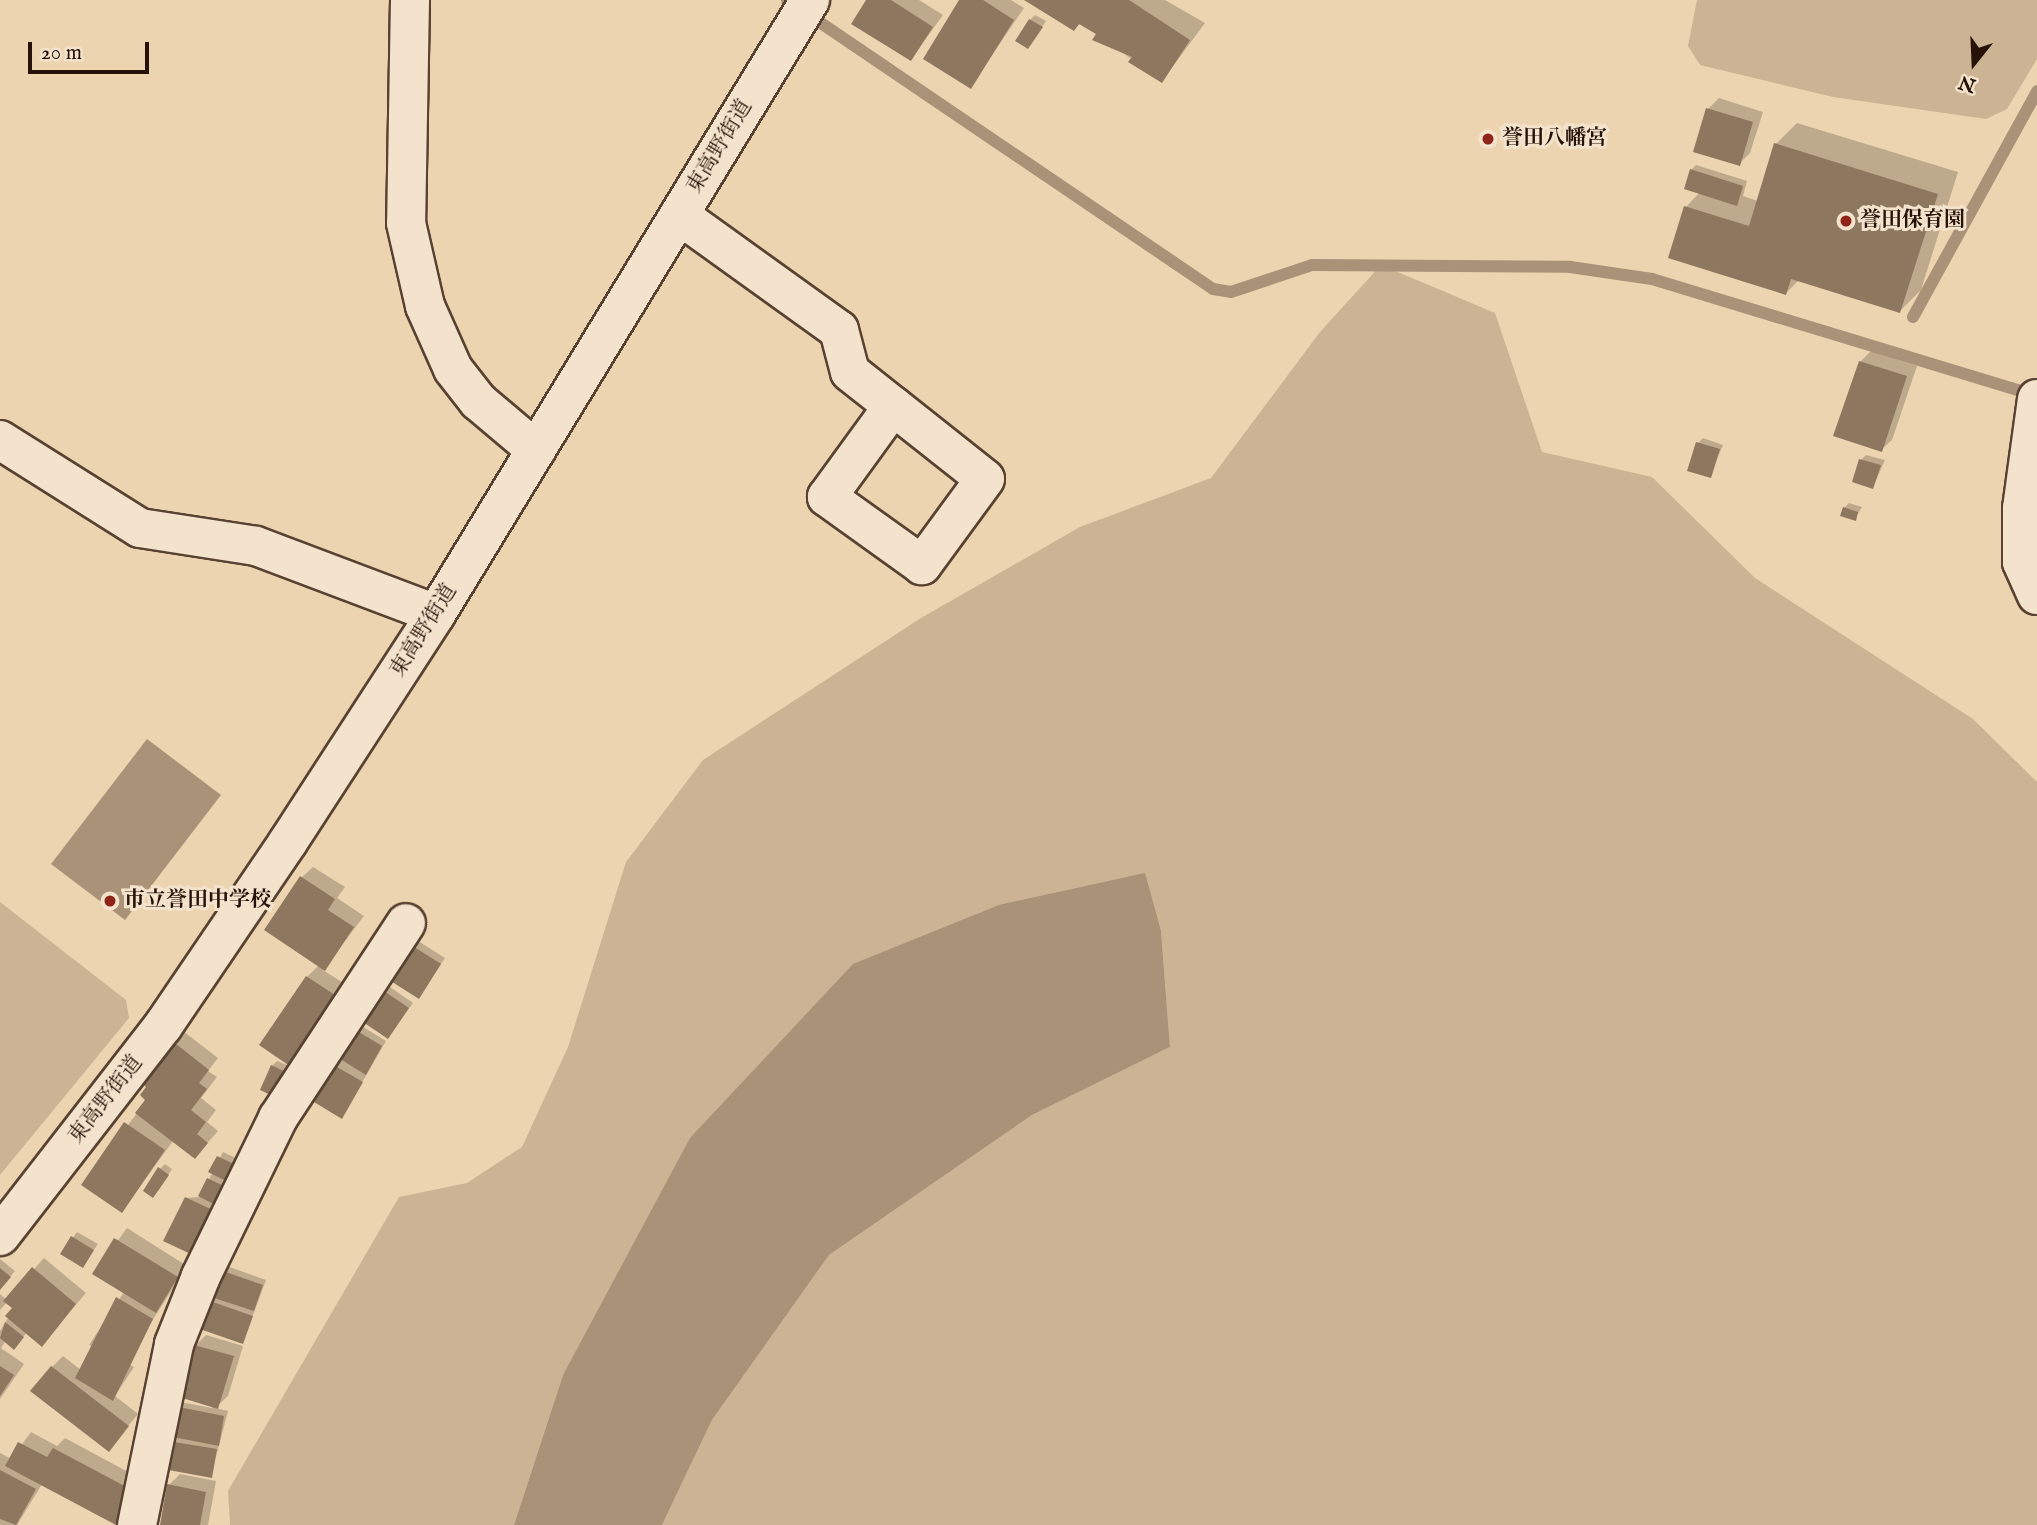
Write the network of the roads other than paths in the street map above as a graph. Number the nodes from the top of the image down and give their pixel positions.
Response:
1 (410, 0) edge
2 (806, 7) edge
3 (680, 215) junction
4 (2037, 399) edge
5 (893, 405) dead end
6 (0, 440) edge
7 (536, 450) junction
8 (2037, 594) edge
9 (436, 614) junction
10 (407, 923) dead end
11 (0, 1236) edge
12 (136, 1525) edge

1 - 7 street
2 - 3 street, 東高野街道
3 - 5 street
3 - 7 street, 東高野街道
4 - 8 street
6 - 9 street
7 - 9 street, 東高野街道
9 - 11 street, 東高野街道
10 - 12 street

